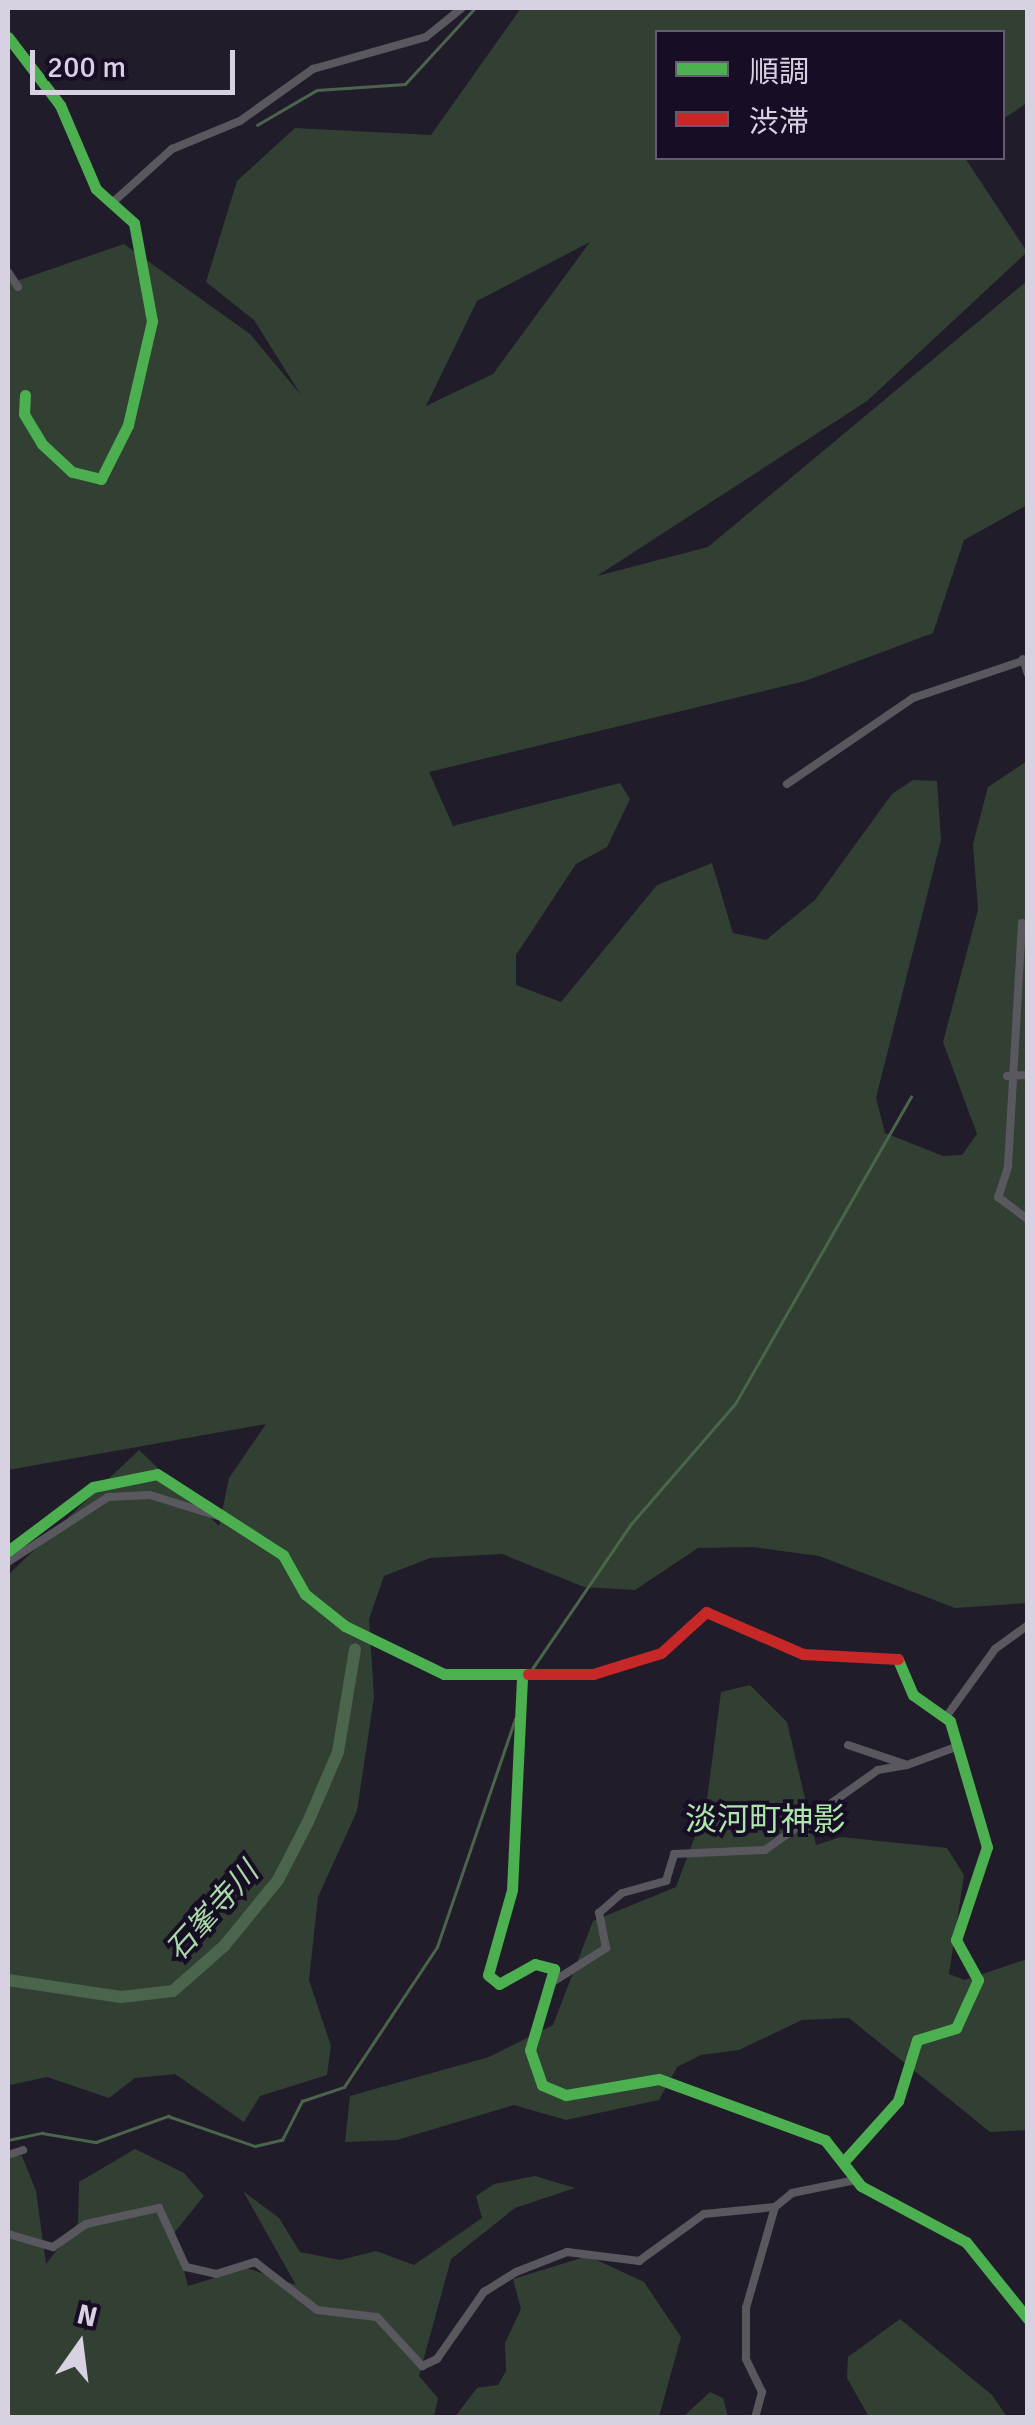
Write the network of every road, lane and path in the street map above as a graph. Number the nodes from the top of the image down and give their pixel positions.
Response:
1 (462, 8) edge
2 (8, 37) edge
3 (112, 203) junction
4 (8, 272) edge
5 (18, 287) dead end
6 (26, 394) dead end
7 (1025, 659) edge
8 (1028, 674) edge
9 (787, 784) dead end
10 (1022, 923) dead end
11 (1028, 1075) edge
12 (1007, 1076) junction
13 (1028, 1220) edge
14 (218, 1516) junction
15 (8, 1551) edge
16 (8, 1562) edge
17 (1028, 1625) edge
18 (522, 1678) junction
19 (946, 1717) junction
20 (848, 1745) dead end
21 (956, 1747) junction
22 (907, 1765) junction
23 (554, 1981) junction
24 (24, 2150) dead end
25 (8, 2155) edge
26 (846, 2159) junction
27 (856, 2180) junction
28 (774, 2208) junction
29 (8, 2234) edge
30 (1028, 2319) edge
31 (756, 2418) edge

1 - 3 street
2 - 3 street
3 - 6 street
4 - 5 street
7 - 8 street
7 - 9 street
10 - 12 street
11 - 12 street
12 - 13 street
14 - 15 street
14 - 16 street
14 - 18 street
17 - 19 street
18 - 19 street
18 - 23 street
19 - 21 street
20 - 22 street
21 - 22 street
21 - 26 street
22 - 23 street
23 - 26 street
24 - 25 street
26 - 27 street
27 - 28 street
27 - 30 street
28 - 29 street
28 - 31 street

